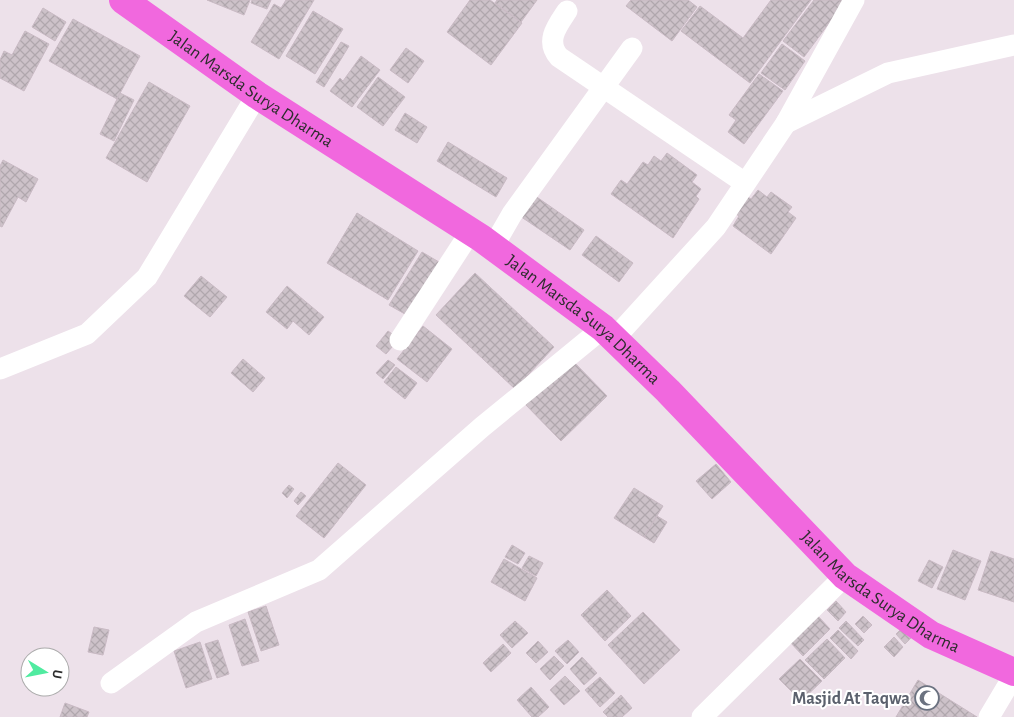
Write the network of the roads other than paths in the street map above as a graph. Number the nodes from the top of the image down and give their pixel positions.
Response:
1 (854, 0) edge
2 (134, 3) edge
3 (567, 10) dead end
4 (1014, 44) edge
5 (632, 48) dead end
6 (604, 87) junction
7 (256, 95) junction
8 (786, 123) junction
9 (745, 183) junction
10 (470, 231) junction
11 (493, 247) junction
12 (608, 334) junction
13 (400, 340) dead end
14 (0, 369) edge
15 (845, 576) junction
16 (1014, 674) edge
17 (111, 683) dead end
18 (702, 717) edge
19 (989, 717) edge

1 - 8 street
2 - 7 highway, Jalan Marsda Surya Dharma
3 - 6 street
4 - 8 street
5 - 6 street
6 - 9 street
6 - 11 street
7 - 10 highway, Jalan Marsda Surya Dharma
7 - 14 street
8 - 9 street
9 - 12 street
10 - 11 highway, Jalan Marsda Surya Dharma
10 - 13 street
11 - 12 highway, Jalan Marsda Surya Dharma
12 - 15 highway, Jalan Marsda Surya Dharma
12 - 17 street
15 - 16 highway, Jalan Marsda Surya Dharma
15 - 18 street
16 - 19 street

